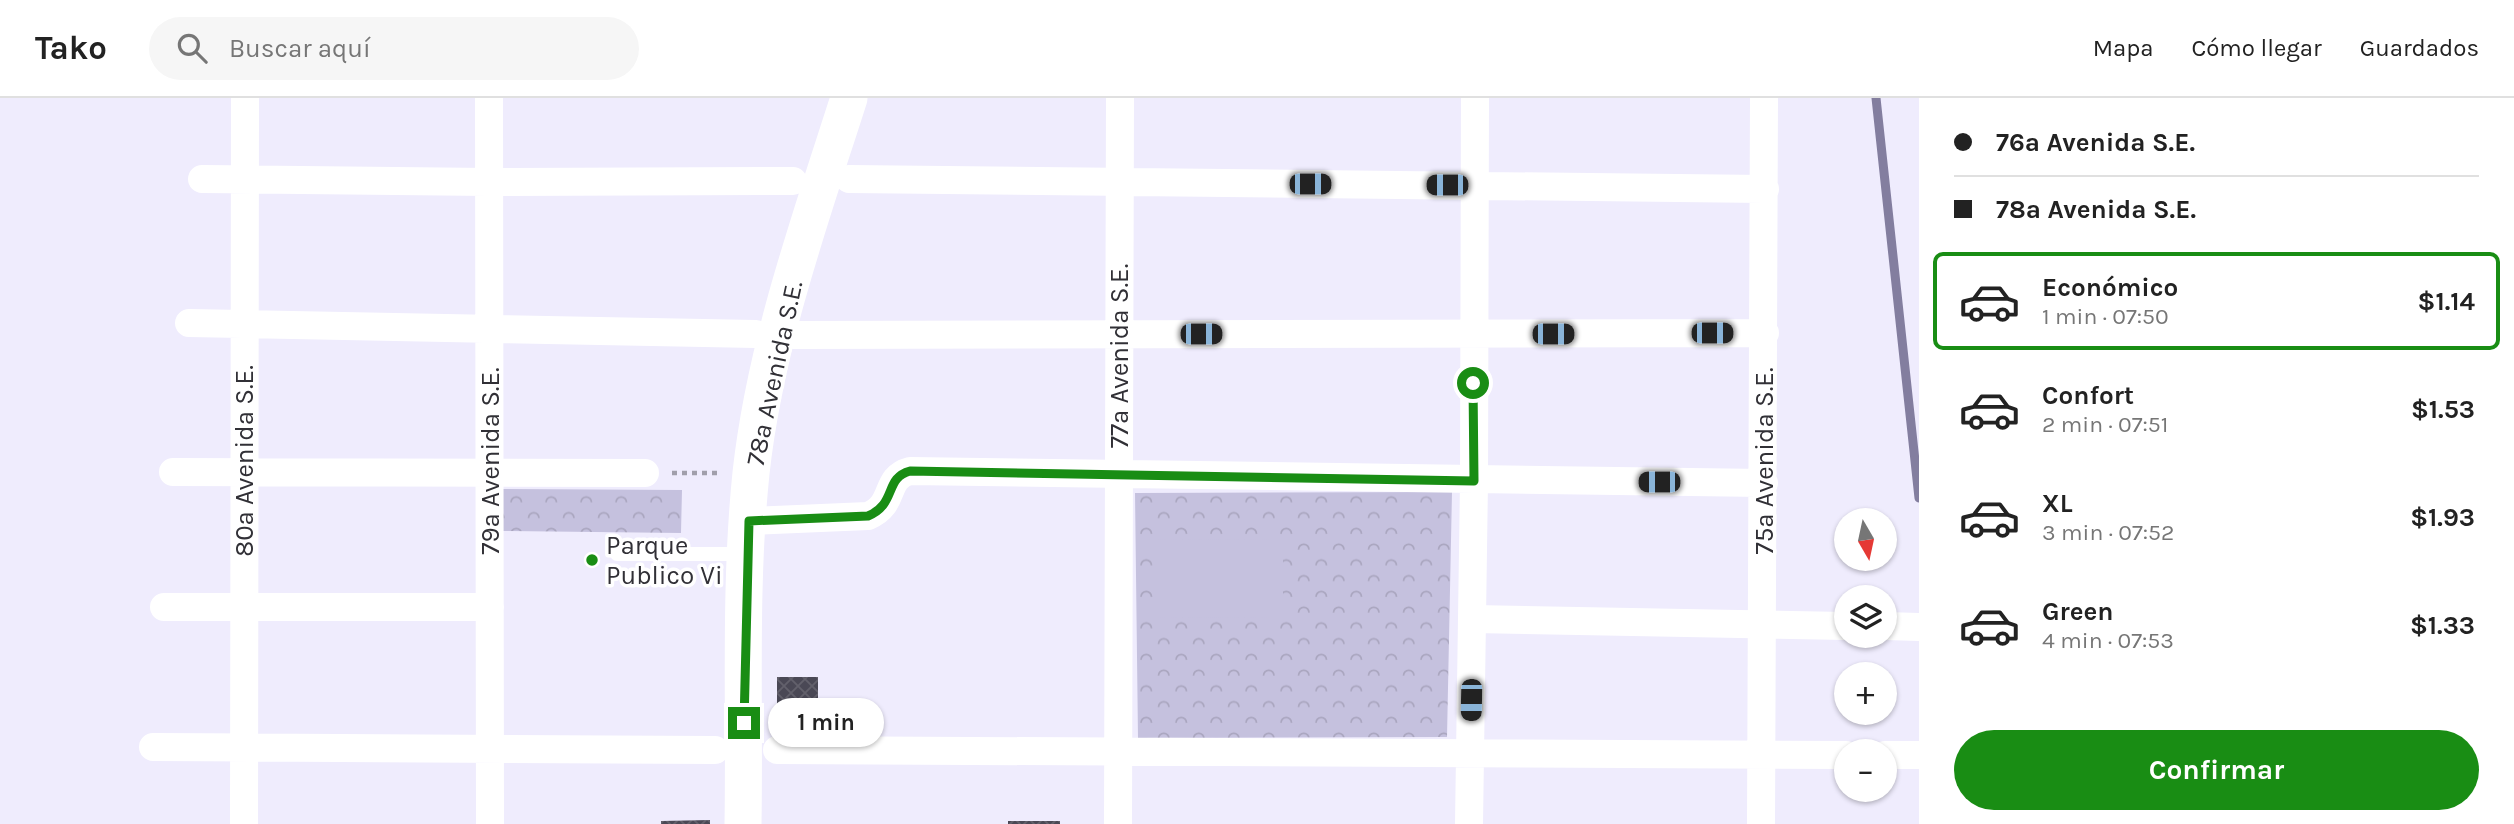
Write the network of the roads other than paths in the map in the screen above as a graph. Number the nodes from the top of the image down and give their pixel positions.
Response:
1 (245, 98) edge
2 (489, 98) edge
3 (849, 98) edge
4 (1120, 98) edge
5 (1475, 98) edge
6 (1764, 98) edge
7 (202, 179) dead end
8 (245, 179) junction
9 (849, 179) dead end
10 (793, 181) dead end
11 (489, 182) junction
12 (1119, 182) junction
13 (1474, 185) junction
14 (1765, 189) junction
15 (189, 323) dead end
16 (245, 324) junction
17 (489, 327) junction
18 (1765, 333) junction
19 (756, 334) dead end
20 (1119, 334) junction
21 (1473, 334) junction
22 (794, 335) dead end
23 (173, 472) dead end
24 (244, 472) junction
25 (490, 472) junction
26 (645, 473) road end
27 (1119, 474) junction
28 (1474, 481) junction
29 (1764, 483) junction
30 (748, 537) junction
31 (617, 554) dead end
32 (164, 607) dead end
33 (244, 607) junction
34 (489, 607) junction
35 (1473, 619) junction
36 (1764, 624) junction
37 (1834, 626) edge
38 (1897, 626) edge
39 (1919, 627) edge
40 (153, 747) dead end
41 (244, 748) junction
42 (490, 750) junction
43 (715, 750) dead end
44 (778, 750) dead end
45 (1118, 752) junction
46 (1469, 754) junction
47 (1834, 755) edge
48 (1897, 755) edge
49 (1919, 755) edge
50 (1761, 756) junction
51 (244, 824) edge
52 (490, 824) edge
53 (743, 824) edge
54 (1118, 824) edge
55 (1469, 824) edge
56 (1761, 824) edge

1 - 8 street, 80a Avenida S.E.
2 - 11 street, 79a Avenida S.E.
3 - 30 street, 78a Avenida S.E.
4 - 12 street, 77a Avenida S.E.
5 - 13 street
6 - 14 street, 75a Avenida S.E.
7 - 8 street
8 - 11 street
8 - 16 street, 80a Avenida S.E.
9 - 12 street
10 - 11 street
11 - 17 street, 79a Avenida S.E.
12 - 13 street
12 - 20 street, 77a Avenida S.E.
13 - 14 street
13 - 21 street
14 - 18 street, 75a Avenida S.E.
15 - 16 street
16 - 17 street
16 - 24 street, 80a Avenida S.E.
17 - 19 street
17 - 25 street, 79a Avenida S.E.
18 - 21 street
18 - 29 street, 75a Avenida S.E.
20 - 21 street
20 - 22 street
20 - 27 street, 77a Avenida S.E.
21 - 28 street
23 - 24 street
24 - 25 street
24 - 33 street, 80a Avenida S.E.
25 - 26 street
25 - 34 street, 79a Avenida S.E.
27 - 28 street
27 - 30 street
27 - 45 street, 77a Avenida S.E.
28 - 29 street
28 - 35 street
29 - 36 street, 75a Avenida S.E.
30 - 31 lane
30 - 53 street, 78a Avenida S.E.
32 - 33 street
33 - 34 street
33 - 41 street, 80a Avenida S.E.
34 - 42 street, 79a Avenida S.E.
35 - 36 street
35 - 46 street
36 - 37 street
36 - 50 street, 75a Avenida S.E.
38 - 39 street
40 - 41 street
41 - 42 street
41 - 51 street, 80a Avenida S.E.
42 - 43 street
42 - 52 street, 79a Avenida S.E.
44 - 45 street
45 - 46 street
45 - 54 street, 77a Avenida S.E.
46 - 50 street
46 - 55 street
47 - 50 street
48 - 49 street
50 - 56 street, 75a Avenida S.E.

